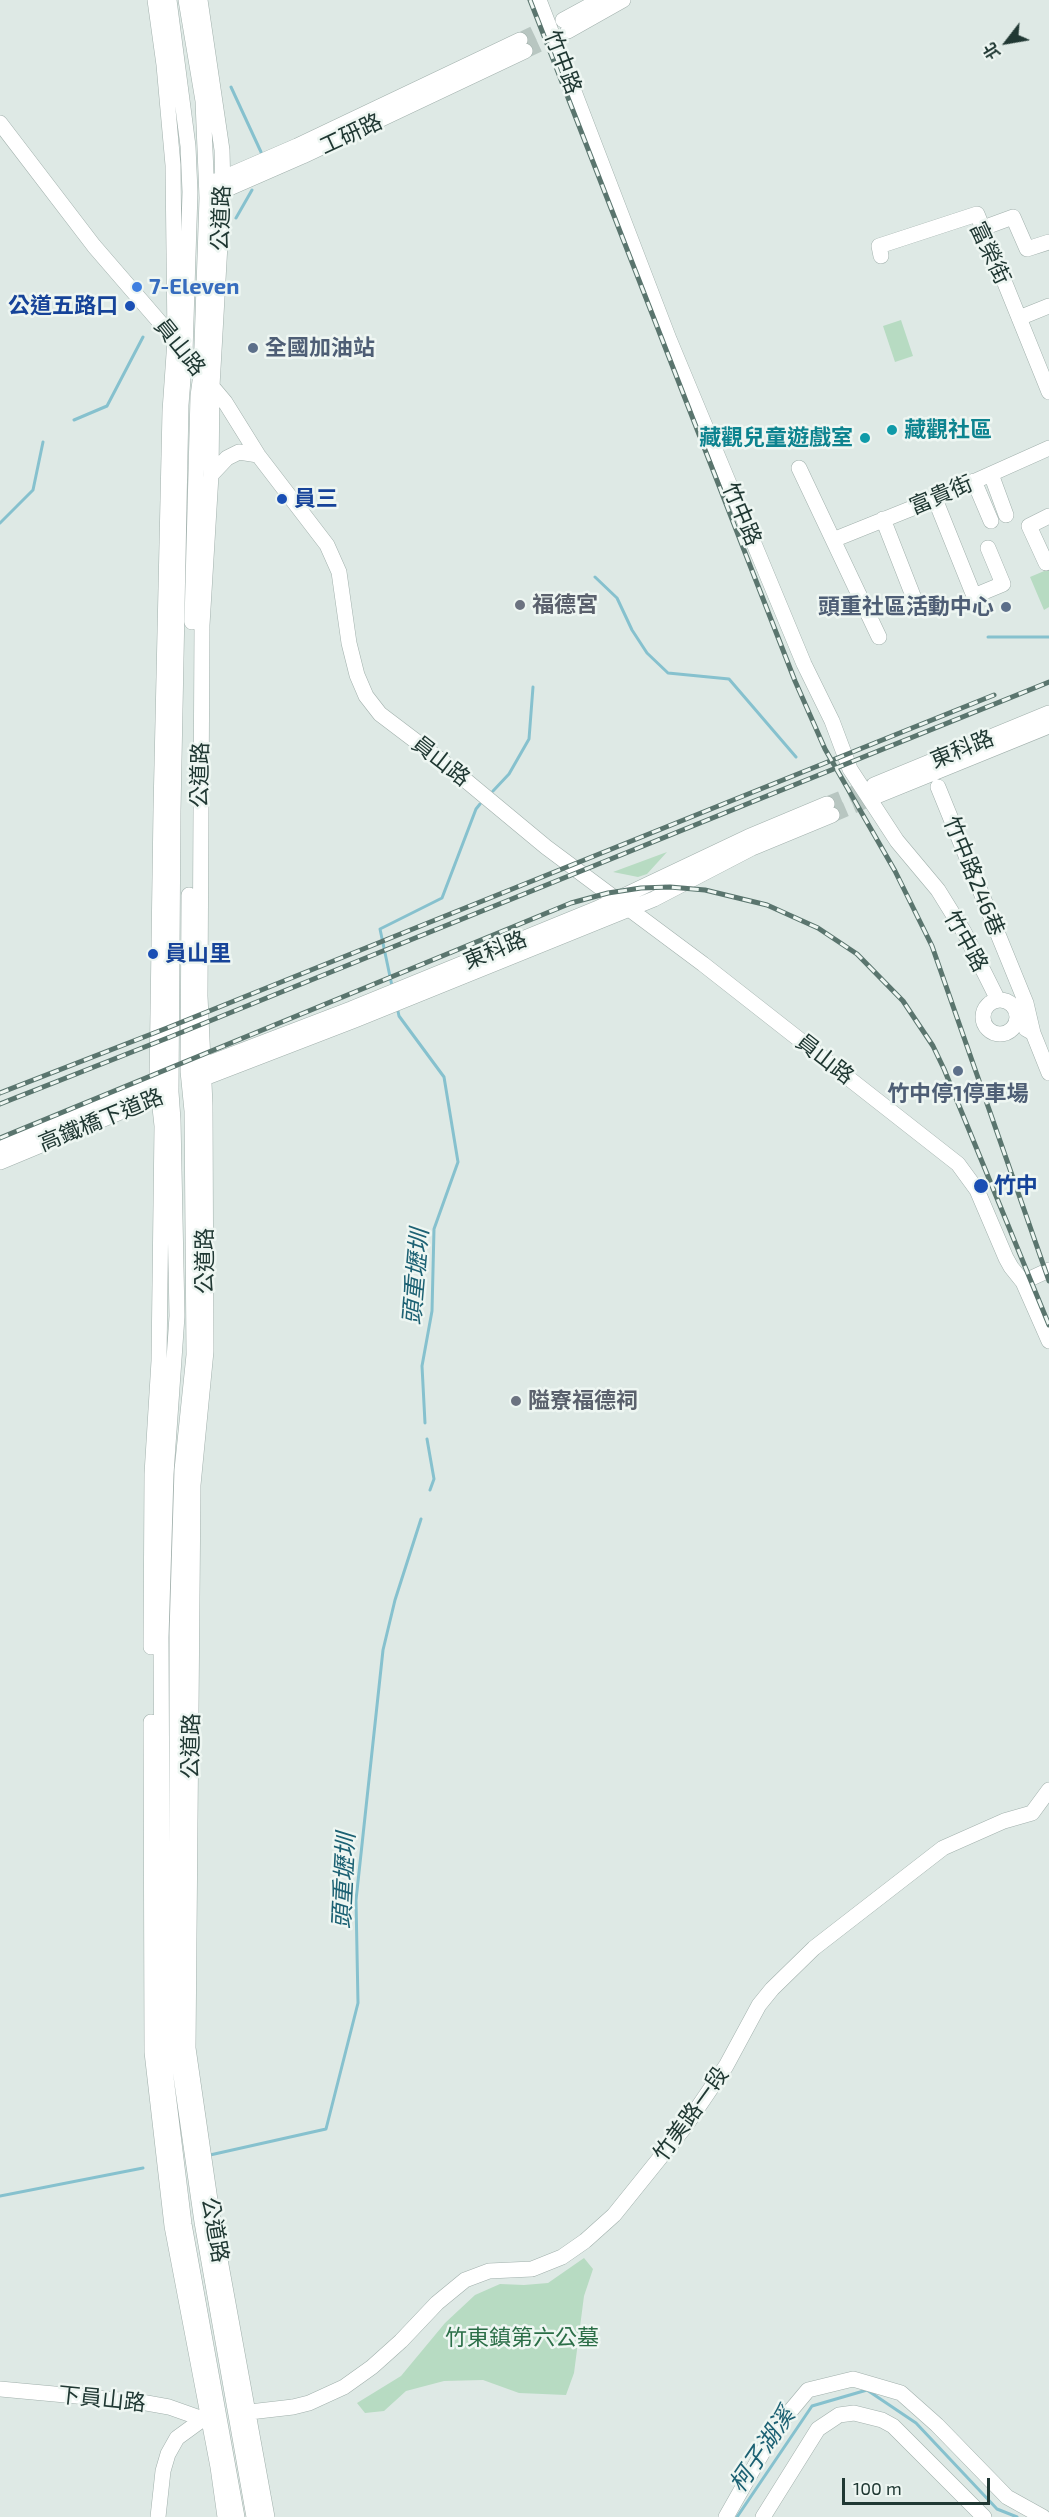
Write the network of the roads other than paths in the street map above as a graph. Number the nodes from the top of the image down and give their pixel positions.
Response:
1 (155, 0) edge
2 (169, 0) edge
3 (186, 0) edge
4 (200, 0) edge
5 (539, 0) edge
6 (600, 0) edge
7 (623, 0) edge
8 (169, 45) junction
9 (523, 46) tunnel mouth
10 (0, 123) edge
11 (223, 185) junction
12 (207, 192) junction
13 (190, 199) junction
14 (174, 205) junction
15 (982, 228) junction
16 (1049, 242) edge
17 (881, 256) dead end
18 (1049, 306) edge
19 (1019, 318) junction
20 (175, 340) junction
21 (185, 353) junction
22 (207, 380) junction
23 (1048, 389) edge
24 (1049, 448) edge
25 (258, 455) junction
26 (800, 468) dead end
27 (991, 474) junction
28 (211, 475) junction
29 (975, 481) junction
30 (935, 499) junction
31 (1006, 515) dead end
32 (1049, 516) edge
33 (883, 519) junction
34 (991, 521) dead end
35 (833, 540) junction
36 (988, 548) dead end
37 (1046, 563) dead end
38 (917, 606) dead end
39 (197, 624) junction
40 (879, 637) dead end
41 (1049, 713) edge
42 (1049, 726) edge
43 (938, 787) dead end
44 (615, 900) junction
45 (629, 909) junction
46 (412, 991) junction
47 (998, 1000) junction
48 (165, 1010) junction
49 (1017, 1022) junction
50 (1033, 1034) junction
51 (1049, 1073) edge
52 (195, 1075) junction
53 (164, 1078) junction
54 (164, 1094) junction
55 (0, 1148) edge
56 (0, 1162) edge
57 (1049, 1270) edge
58 (1023, 1282) junction
59 (1049, 1341) edge
60 (1049, 1790) edge
61 (0, 2389) edge
62 (242, 2413) junction
63 (210, 2418) junction
64 (158, 2517) edge
65 (225, 2517) edge
66 (237, 2517) edge
67 (254, 2517) edge
68 (267, 2517) edge
69 (726, 2517) edge
70 (763, 2517) edge
71 (984, 2517) edge
72 (1043, 2517) edge

1 - 8 street, 公道路
2 - 8 street, 公道路
3 - 12 street, 公道路
4 - 11 street, 公道路
5 - 47 street, 竹中路
6 - 7 street
8 - 13 street, 公道路
8 - 14 street, 公道路
9 - 11 street, 工研路
10 - 20 street, 員山路
11 - 12 street, 工研路
11 - 22 street, 公道路
12 - 13 street, 工研路
12 - 22 street, 公道路
13 - 14 street, 工研路
13 - 21 street, 公道路
14 - 20 street, 公道路
15 - 16 street
15 - 17 street, 富榮街
15 - 19 street, 富榮街
18 - 19 street
19 - 23 street, 富榮街
20 - 21 street, 員山路
20 - 48 street, 公道路
21 - 22 street, 員山路
21 - 48 street, 公道路
22 - 25 street, 員山路
22 - 28 street, 公道路
22 - 39 street, 公道路
24 - 27 street, 富貴街
25 - 28 street
25 - 44 street, 員山路
26 - 35 street
27 - 29 street, 富貴街
27 - 31 street
28 - 39 street, 公道路
29 - 30 street, 富貴街
29 - 34 street
30 - 33 street, 富貴街
30 - 36 street
32 - 37 street
33 - 35 street, 富貴街
33 - 38 street
35 - 40 street
39 - 52 street, 公道路
41 - 42 street, 東科路
43 - 50 street, 竹中路246巷
44 - 45 street, 員山路
44 - 45 street, 東科路
44 - 46 street, 東科路
45 - 46 street, 東科路
45 - 58 street, 員山路
46 - 52 street, 東科路
47 - 49 street
47 - 49 street
48 - 53 street, 公道路
49 - 50 street
50 - 51 street
52 - 53 street, 東科路
52 - 54 street, 高鐵橋下道路
52 - 62 street, 公道路
53 - 54 street, 公道路
53 - 55 street, 高鐵橋下道路
54 - 56 street, 高鐵橋下道路
54 - 63 street, 公道路
57 - 58 street
58 - 59 street
60 - 62 street, 竹美路一段
61 - 63 street, 下員山路
62 - 63 street, 竹美路一段
62 - 67 street, 公道路
62 - 68 street, 公道路
63 - 64 street
63 - 65 street, 公道路
63 - 66 street, 公道路
69 - 72 street
70 - 71 street

